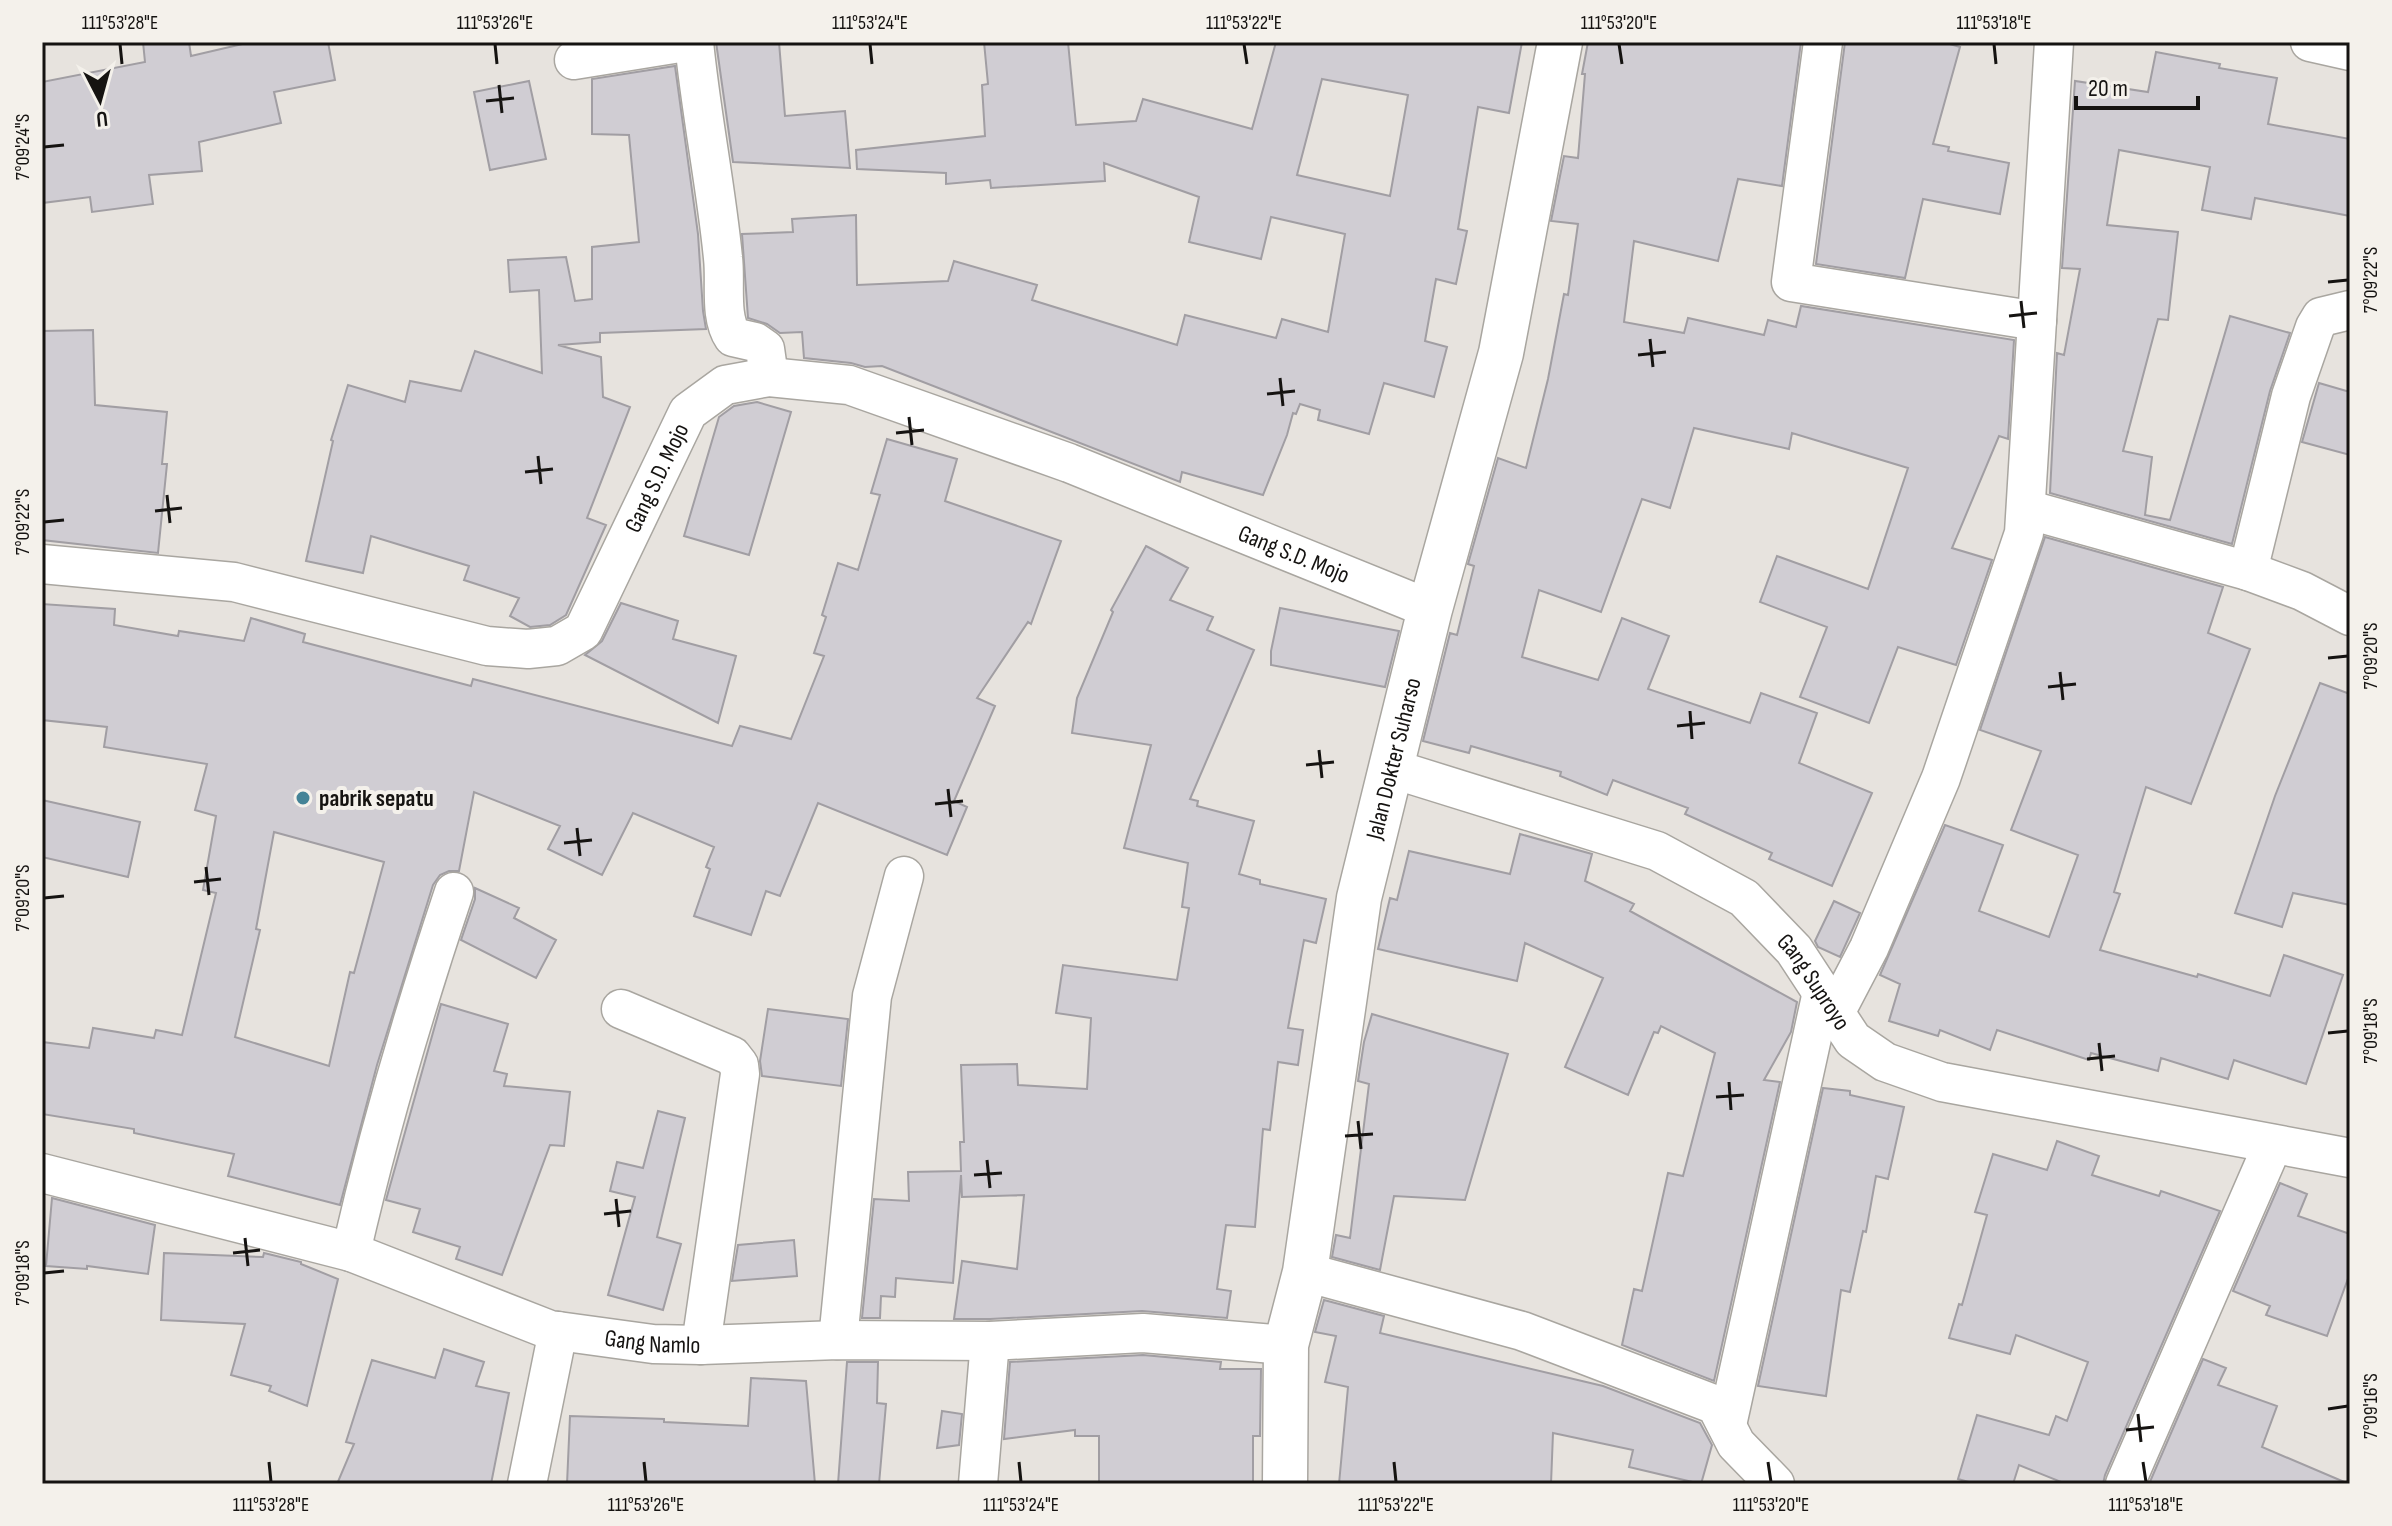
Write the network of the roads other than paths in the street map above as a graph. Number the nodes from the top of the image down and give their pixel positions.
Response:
1 (686, 42) edge
2 (694, 42) edge
3 (1560, 42) edge
4 (1823, 42) edge
5 (2054, 42) edge
6 (2310, 42) edge
7 (2350, 51) edge
8 (574, 60) dead end
9 (2350, 310) edge
10 (2037, 321) junction
11 (769, 377) junction
12 (2026, 509) junction
13 (42, 564) edge
14 (2248, 571) junction
15 (1430, 609) junction
16 (2350, 616) edge
17 (1390, 768) junction
18 (904, 876) dead end
19 (454, 892) dead end
20 (1828, 1003) junction
21 (621, 1009) dead end
22 (2273, 1144) junction
23 (2350, 1158) edge
24 (42, 1173) edge
25 (351, 1252) junction
26 (1305, 1272) junction
27 (558, 1331) junction
28 (838, 1340) junction
29 (990, 1341) junction
30 (701, 1345) junction
31 (1286, 1345) junction
32 (1727, 1425) junction
33 (527, 1484) edge
34 (978, 1484) edge
35 (1285, 1484) edge
36 (1775, 1484) edge
37 (2125, 1484) edge

1 - 8 street
2 - 11 street
3 - 15 street, Jalan Dokter Suharso
4 - 10 street
5 - 10 street
6 - 7 street
9 - 14 street
10 - 12 street
11 - 13 street, Gang S.D. Mojo
11 - 15 street, Gang S.D. Mojo
12 - 14 street
12 - 20 street
14 - 16 street
15 - 17 street, Jalan Dokter Suharso
17 - 20 street, Gang Suproyo
17 - 26 street, Jalan Dokter Suharso
18 - 28 street
19 - 25 street
20 - 22 street, Gang Suproyo
20 - 32 street
21 - 30 street
22 - 23 street, Gang Suproyo
22 - 37 street
24 - 25 street, Gang Namlo
25 - 27 street, Gang Namlo
26 - 31 street, Jalan Dokter Suharso
26 - 32 street
27 - 30 street, Gang Namlo
27 - 33 street
28 - 29 street, Gang Namlo
28 - 30 street, Gang Namlo
29 - 31 street, Gang Namlo
29 - 34 street
31 - 35 street, Jalan Dokter Suharso
32 - 36 street

